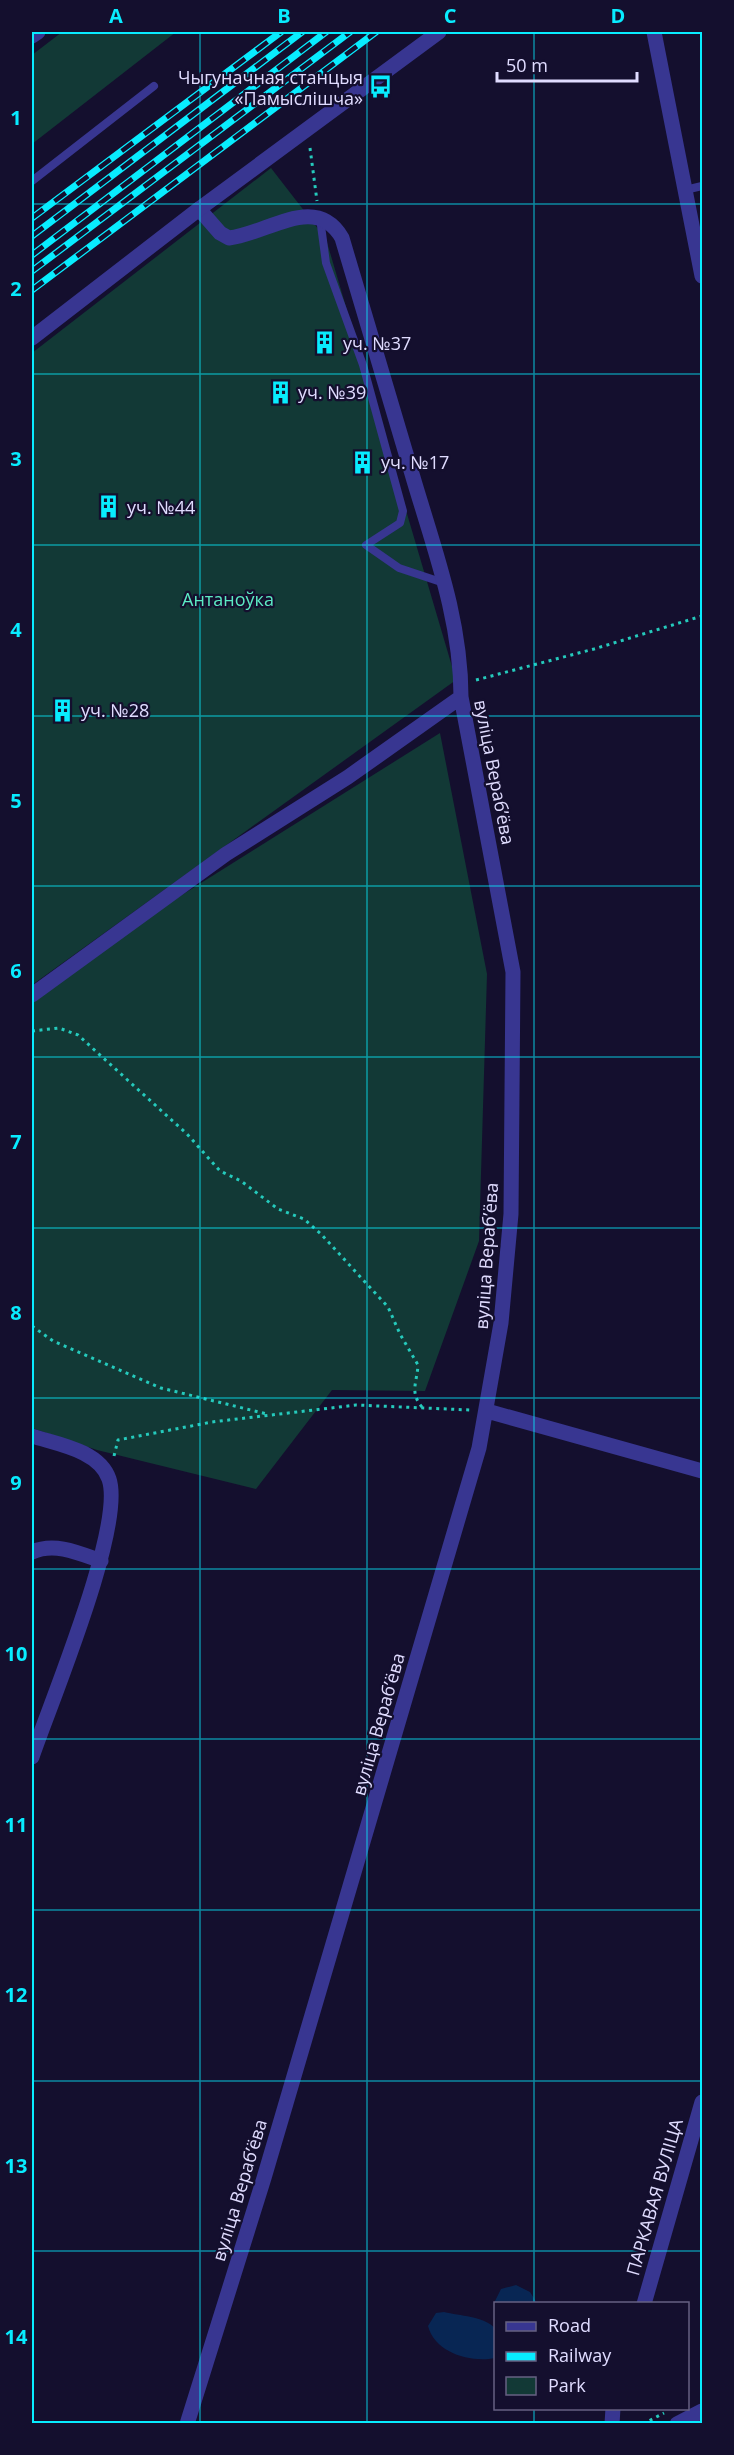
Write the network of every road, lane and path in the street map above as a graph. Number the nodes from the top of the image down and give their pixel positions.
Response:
1 (38, 32) edge
2 (439, 32) edge
3 (654, 32) edge
4 (32, 36) edge
5 (154, 86) dead end
6 (311, 125) junction
7 (32, 181) edge
8 (702, 186) edge
9 (685, 190) junction
10 (200, 208) junction
11 (320, 217) junction
12 (702, 276) edge
13 (32, 338) edge
14 (446, 584) junction
15 (702, 616) edge
16 (461, 691) junction
17 (32, 994) edge
18 (32, 1031) edge
19 (32, 1326) edge
20 (423, 1408) junction
21 (487, 1411) junction
22 (271, 1415) junction
23 (32, 1436) edge
24 (702, 1472) edge
25 (109, 1478) junction
26 (32, 1552) edge
27 (101, 1561) junction
28 (32, 1757) edge
29 (702, 2102) edge
30 (645, 2302) edge
31 (672, 2410) edge
32 (702, 2411) edge
33 (187, 2424) edge
34 (643, 2424) edge
35 (676, 2424) edge

1 - 4 street
2 - 6 street
3 - 9 street
5 - 7 lane
6 - 10 street
6 - 11 path
8 - 9 lane
9 - 12 street
10 - 11 street
10 - 13 street
11 - 14 street, вуліца Верабʼёва
11 - 14 lane
14 - 16 street, вуліца Верабʼёва
15 - 16 path
16 - 17 street
16 - 21 street, вуліца Верабʼёва
18 - 20 path
19 - 22 path
20 - 21 path
20 - 22 path
21 - 24 street
21 - 33 street, вуліца Верабʼёва
22 - 25 path
23 - 25 street
25 - 27 street
26 - 27 street
27 - 28 street
29 - 30 street, ПАРКАВАЯ ВУЛІЦА
31 - 34 path
32 - 35 street

